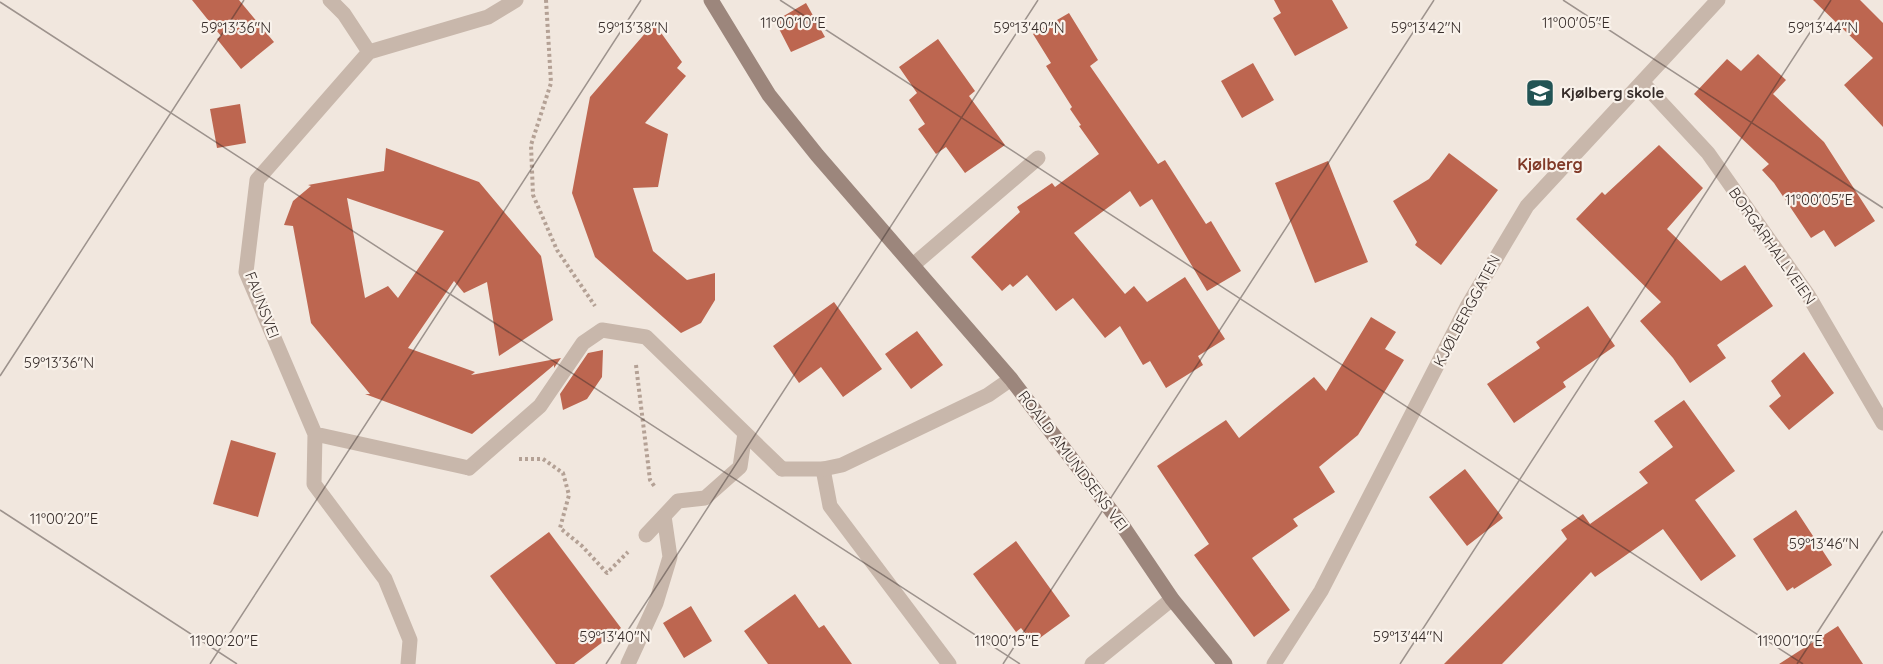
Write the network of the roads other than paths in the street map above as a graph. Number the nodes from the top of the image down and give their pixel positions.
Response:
1 (330, 0) edge
2 (516, 0) edge
3 (711, 0) edge
4 (1718, 0) edge
5 (369, 52) junction
6 (1642, 82) junction
7 (1038, 158) dead end
8 (913, 265) junction
9 (1011, 379) junction
10 (1883, 423) edge
11 (745, 433) junction
12 (315, 434) junction
13 (823, 468) junction
14 (668, 512) junction
15 (646, 535) road end
16 (1172, 599) junction
17 (408, 664) edge
18 (628, 664) edge
19 (949, 664) edge
20 (1092, 664) edge
21 (1225, 664) edge
22 (1274, 664) edge

1 - 5 street
2 - 5 street
3 - 8 street, ROALD AMUNDSENS VEI
4 - 6 street, KJØLBERGGATEN
5 - 12 street, FAUNSVEI
6 - 10 street, BORGARHALLVEIEN
6 - 22 street, KJØLBERGGATEN
7 - 8 street
8 - 9 street, ROALD AMUNDSENS VEI
9 - 13 street
9 - 16 street, ROALD AMUNDSENS VEI
11 - 12 street
11 - 13 street
11 - 14 street
12 - 17 street
13 - 19 street
14 - 15 street
14 - 18 street
16 - 20 street
16 - 21 street, ROALD AMUNDSENS VEI

